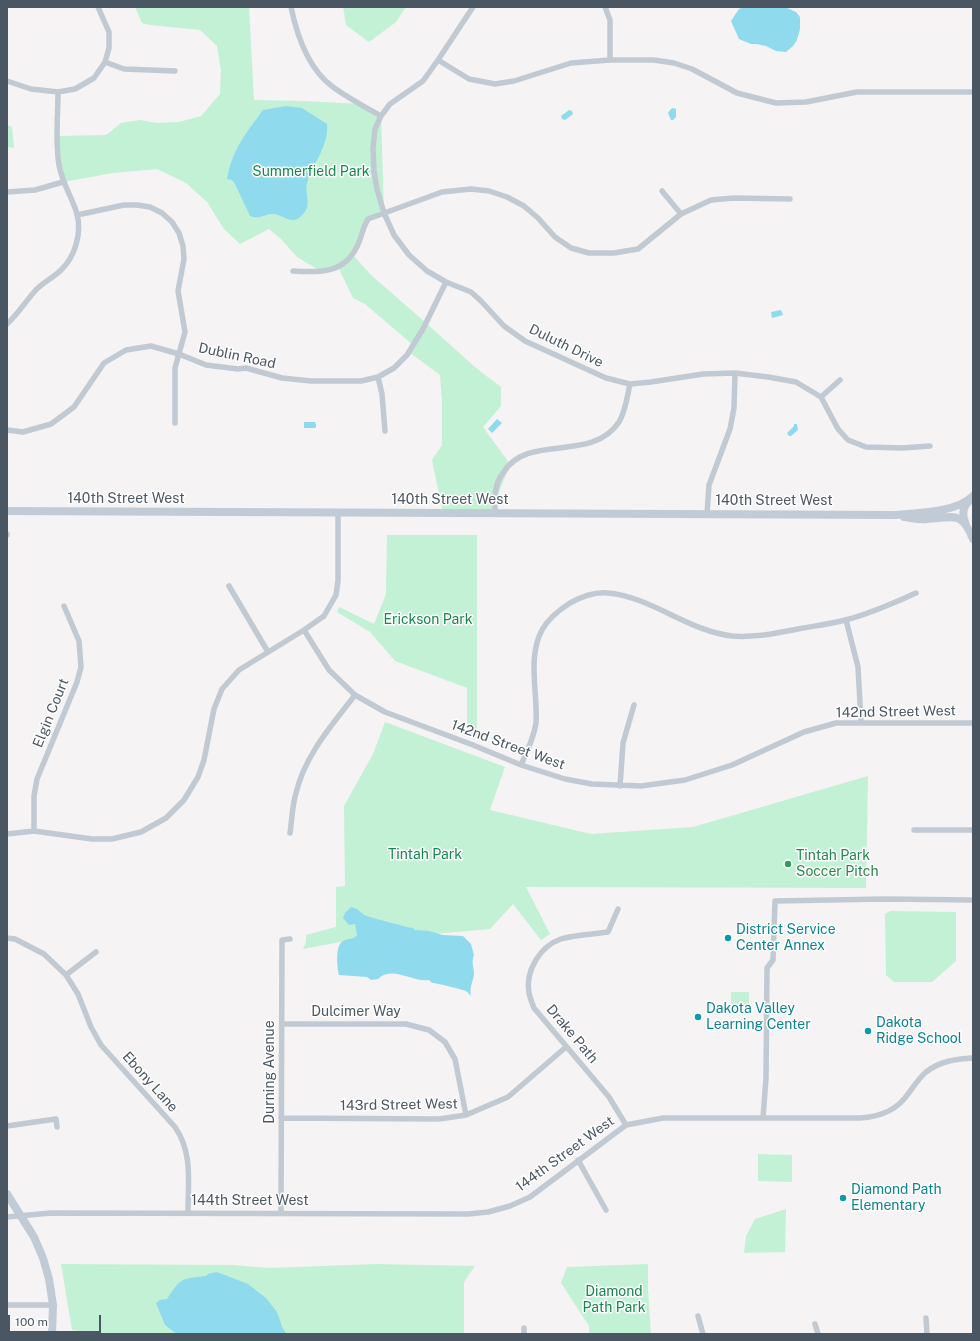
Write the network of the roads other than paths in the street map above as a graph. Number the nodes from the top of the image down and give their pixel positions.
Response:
1 (98, 7) edge
2 (291, 7) edge
3 (473, 7) edge
4 (605, 7) edge
5 (438, 60) junction
6 (610, 60) junction
7 (105, 62) junction
8 (175, 71) dead end
9 (7, 81) edge
10 (58, 92) junction
11 (973, 92) edge
12 (380, 116) junction
13 (64, 182) junction
14 (662, 191) dead end
15 (7, 192) edge
16 (790, 199) dead end
17 (384, 213) junction
18 (681, 214) junction
19 (77, 215) junction
20 (293, 271) dead end
21 (446, 282) junction
22 (7, 324) edge
23 (179, 354) junction
24 (735, 373) junction
25 (378, 377) junction
26 (840, 380) dead end
27 (630, 384) junction
28 (821, 397) junction
29 (175, 423) dead end
30 (7, 430) edge
31 (385, 431) dead end
32 (930, 446) dead end
33 (971, 499) edge
34 (7, 511) edge
35 (338, 512) junction
36 (495, 514) junction
37 (707, 514) junction
38 (894, 515) junction
39 (970, 528) edge
40 (973, 539) edge
41 (229, 586) dead end
42 (916, 593) dead end
43 (64, 606) dead end
44 (846, 620) junction
45 (304, 630) junction
46 (268, 652) junction
47 (355, 695) junction
48 (634, 705) dead end
49 (861, 722) junction
50 (973, 723) edge
51 (521, 765) junction
52 (620, 786) junction
53 (914, 830) dead end
54 (973, 830) edge
55 (34, 831) junction
56 (290, 833) dead end
57 (7, 834) edge
58 (973, 900) edge
59 (618, 910) dead end
60 (7, 938) edge
61 (290, 939) dead end
62 (96, 952) dead end
63 (66, 975) junction
64 (282, 1024) junction
65 (566, 1047) junction
66 (973, 1058) edge
67 (466, 1115) junction
68 (281, 1118) junction
69 (763, 1118) junction
70 (626, 1125) junction
71 (7, 1126) edge
72 (57, 1127) dead end
73 (578, 1160) junction
74 (7, 1194) edge
75 (606, 1210) dead end
76 (188, 1213) junction
77 (281, 1213) junction
78 (20, 1216) junction
79 (7, 1217) edge
80 (7, 1305) edge
81 (53, 1305) junction
82 (698, 1316) dead end
83 (926, 1318) dead end
84 (815, 1324) dead end
85 (524, 1328) dead end
86 (52, 1334) edge
87 (524, 1334) edge
88 (703, 1334) edge
89 (818, 1334) edge
90 (927, 1334) edge

1 - 7 street
2 - 12 street
3 - 5 street, Duluth Drive
4 - 6 street
5 - 6 street
5 - 12 street, Duluth Drive
6 - 11 street
7 - 8 street
7 - 10 street
9 - 10 street
10 - 13 street
12 - 17 street, Duluth Drive
13 - 15 street
13 - 19 street
14 - 18 street
16 - 18 street
17 - 18 street
17 - 20 street
17 - 21 street, Duluth Drive
19 - 22 street
19 - 23 street
21 - 25 street, Dublin Road
21 - 27 street, Duluth Drive
23 - 25 street, Dublin Road
23 - 29 street
23 - 30 street, Dublin Road
24 - 27 street, Duluth Drive
24 - 28 street, Duluth Drive
24 - 37 street
25 - 31 street
26 - 28 street
27 - 36 street
28 - 32 street
33 - 38 street, 140th Street West
33 - 39 street
34 - 35 street, 140th Street West
35 - 36 street, 140th Street West
35 - 45 street
36 - 37 street, 140th Street West
37 - 38 street, 140th Street West
38 - 39 street, 140th Street West
39 - 40 street
41 - 46 street
42 - 44 street
43 - 55 street, Elgin Court
44 - 49 street
44 - 51 street
45 - 46 street
45 - 47 street, 142nd Street West
46 - 55 street
47 - 51 street, 142nd Street West
47 - 56 street
48 - 52 street
49 - 50 street, 142nd Street West
49 - 52 street, 142nd Street West
51 - 52 street, 142nd Street West
53 - 54 street
55 - 57 street
58 - 69 street
59 - 65 street, Drake Path
60 - 63 street, Ebony Lane
61 - 64 street, Durning Avenue
62 - 63 street
63 - 76 street, Ebony Lane
64 - 67 street, Dulcimer Way
64 - 68 street, Durning Avenue
65 - 67 street, 143rd Street West
65 - 70 street, Drake Path
66 - 69 street, 144th Street West
67 - 68 street, 143rd Street West
68 - 77 street, Durning Avenue
69 - 70 street, 144th Street West
70 - 73 street, 144th Street West
71 - 72 street
73 - 75 street
73 - 77 street, 144th Street West
74 - 78 street
76 - 77 street, 144th Street West
76 - 78 street, 144th Street West
78 - 79 street, 144th Street West
78 - 81 street
80 - 81 street
81 - 86 street
82 - 88 street
83 - 90 street
84 - 89 street
85 - 87 street

